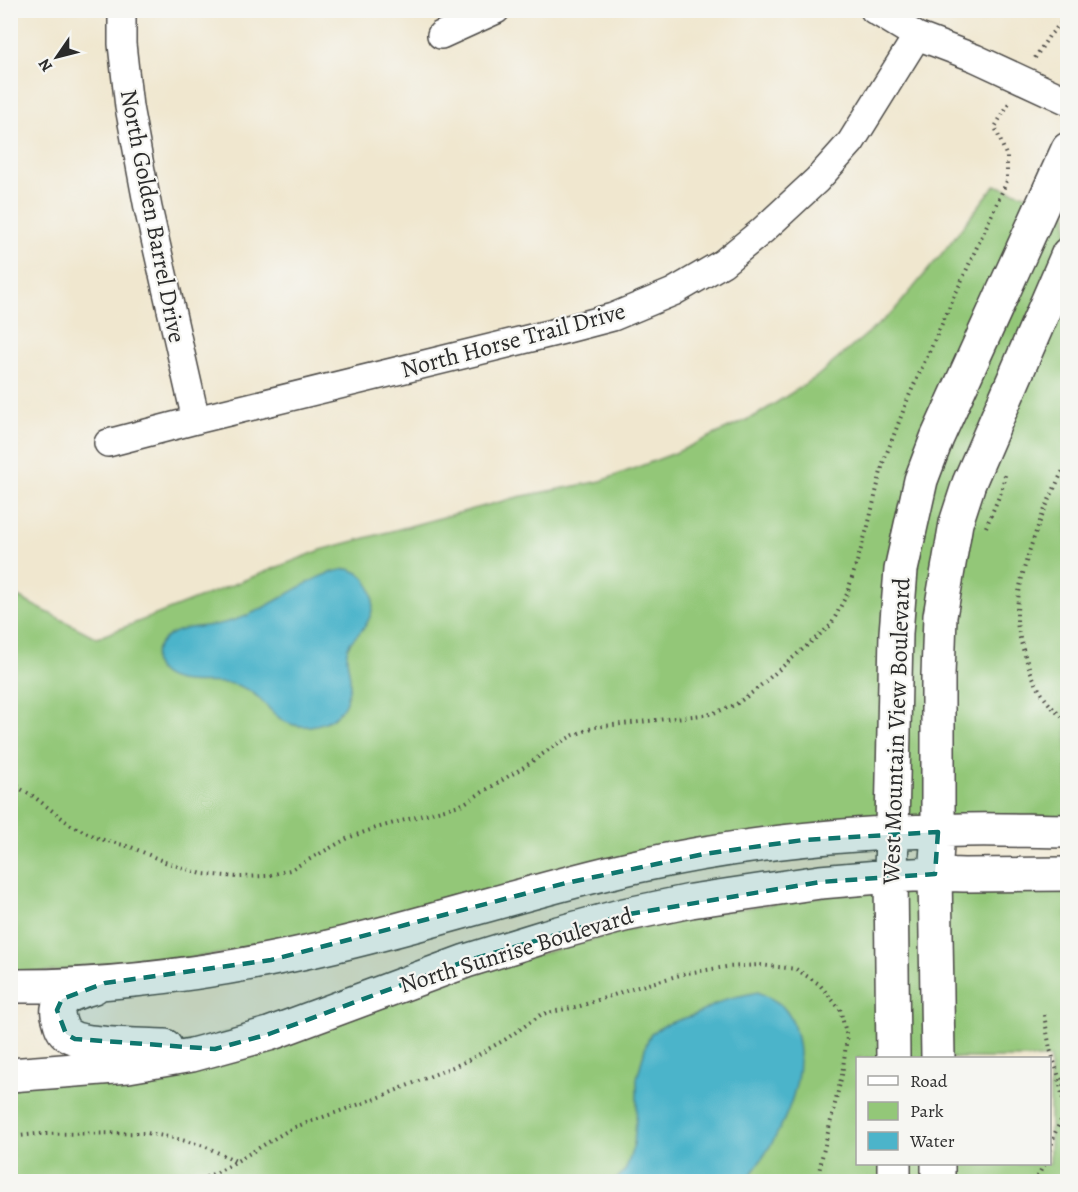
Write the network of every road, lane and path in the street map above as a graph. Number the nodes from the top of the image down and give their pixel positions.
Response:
1 (122, 10) edge
2 (496, 10) edge
3 (874, 10) edge
4 (1068, 25) edge
5 (441, 35) dead end
6 (917, 36) junction
7 (1023, 80) junction
8 (1068, 101) edge
9 (1068, 149) edge
10 (1068, 254) edge
11 (196, 420) junction
12 (108, 443) dead end
13 (1068, 461) edge
14 (1006, 470) dead end
15 (981, 536) dead end
16 (1068, 722) edge
17 (10, 776) edge
18 (10, 788) edge
19 (19, 788) junction
20 (938, 831) junction
21 (1068, 831) edge
22 (892, 832) junction
23 (935, 874) junction
24 (1068, 874) edge
25 (891, 876) junction
26 (105, 983) junction
27 (10, 986) edge
28 (1044, 1015) dead end
29 (215, 1049) junction
30 (893, 1057) edge
31 (938, 1057) edge
32 (10, 1075) edge
33 (1059, 1077) junction
34 (1068, 1089) edge
35 (1066, 1113) edge
36 (10, 1137) edge
37 (1051, 1147) edge
38 (237, 1162) junction
39 (894, 1165) edge
40 (938, 1165) edge
41 (1044, 1165) edge
42 (195, 1182) edge
43 (817, 1182) edge
44 (894, 1182) edge
45 (938, 1182) edge
46 (1035, 1182) edge

1 - 11 street, North Golden Barrel Drive
2 - 5 street
3 - 6 street
4 - 7 path
6 - 7 street
6 - 11 street, North Horse Trail Drive
7 - 8 street
7 - 19 path
9 - 22 street, West Mountain View Boulevard
10 - 20 street, West Mountain View Boulevard
11 - 12 street, North Horse Trail Drive
13 - 16 path
14 - 15 path
17 - 19 path
18 - 19 path
20 - 21 street, North Sunrise Boulevard
20 - 22 street, North Sunrise Boulevard
20 - 23 street, West Mountain View Boulevard
22 - 25 street, West Mountain View Boulevard
22 - 26 street, North Sunrise Boulevard
23 - 24 street, North Sunrise Boulevard
23 - 25 street, North Sunrise Boulevard
23 - 31 street, West Mountain View Boulevard
25 - 29 street, North Sunrise Boulevard
25 - 30 street, West Mountain View Boulevard
26 - 27 street, North Sunrise Boulevard
26 - 29 street
28 - 33 path
29 - 32 street, North Sunrise Boulevard
33 - 34 path
33 - 35 path
35 - 37 path
36 - 38 path
38 - 42 path
38 - 43 path
39 - 44 street
40 - 45 street
41 - 46 path

